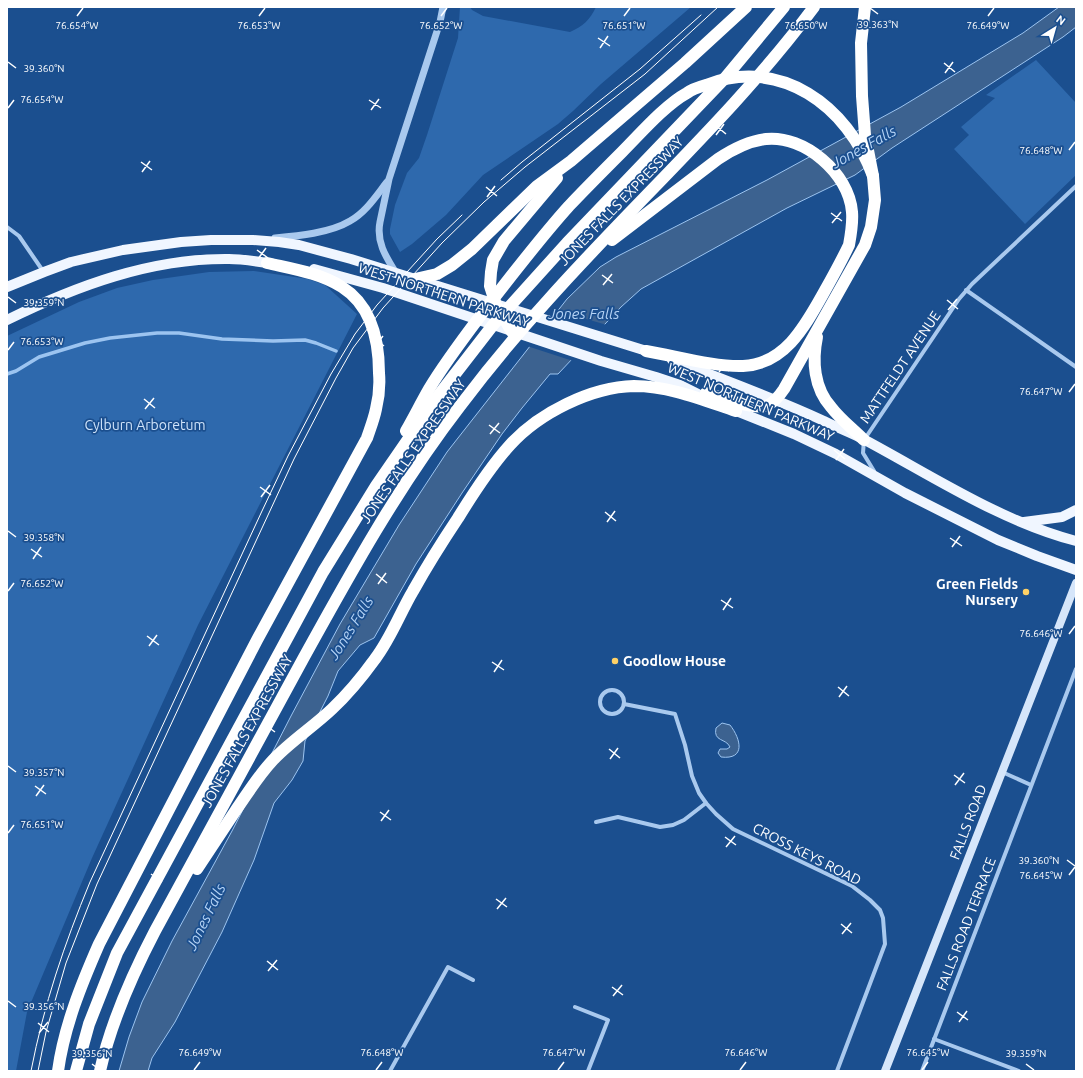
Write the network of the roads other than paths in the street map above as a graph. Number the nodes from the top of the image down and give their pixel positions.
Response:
1 (443, 7) edge
2 (746, 7) edge
3 (784, 7) edge
4 (814, 7) edge
5 (865, 7) edge
6 (571, 161) junction
7 (873, 176) junction
8 (389, 179) junction
9 (1076, 186) edge
10 (7, 227) edge
11 (253, 240) junction
12 (585, 259) junction
13 (267, 263) junction
14 (44, 272) junction
15 (396, 273) junction
16 (415, 279) junction
17 (7, 287) edge
18 (966, 290) junction
19 (496, 304) junction
20 (7, 320) edge
21 (820, 325) junction
22 (512, 332) junction
23 (646, 351) junction
24 (1076, 367) edge
25 (680, 385) junction
26 (775, 400) junction
27 (736, 411) junction
28 (864, 440) junction
29 (886, 482) junction
30 (376, 486) junction
31 (1076, 510) edge
32 (1020, 522) junction
33 (1076, 541) edge
34 (1076, 570) edge
35 (1076, 583) edge
36 (1076, 669) edge
37 (624, 704) junction
38 (1002, 772) junction
39 (1031, 785) junction
40 (706, 803) junction
41 (596, 822) dead end
42 (155, 931) junction
43 (473, 980) dead end
44 (574, 1007) dead end
45 (934, 1039) junction
46 (58, 1071) edge
47 (76, 1071) edge
48 (100, 1071) edge
49 (390, 1071) edge
50 (588, 1071) edge
51 (837, 1071) edge
52 (885, 1071) edge
53 (922, 1071) edge
54 (1019, 1071) edge

1 - 8 street
2 - 6 highway
3 - 30 highway, JONES FALLS EXPRESSWAY
4 - 12 highway, JONES FALLS EXPRESSWAY
5 - 7 highway
6 - 16 highway
6 - 19 highway
7 - 21 highway
7 - 30 highway
8 - 11 street
8 - 15 street
9 - 18 street, MATTFELDT AVENUE
10 - 14 street
11 - 14 main road, WEST NORTHERN PARKWAY
11 - 15 main road, WEST NORTHERN PARKWAY
12 - 23 highway
12 - 42 highway, JONES FALLS EXPRESSWAY
13 - 20 main road, WEST NORTHERN PARKWAY
13 - 22 main road, WEST NORTHERN PARKWAY
13 - 46 highway
14 - 17 main road, WEST NORTHERN PARKWAY
15 - 16 main road, WEST NORTHERN PARKWAY
16 - 19 main road, WEST NORTHERN PARKWAY
18 - 24 street
18 - 28 street, MATTFELDT AVENUE
19 - 22 highway
19 - 23 main road, WEST NORTHERN PARKWAY
21 - 26 highway
21 - 28 highway
22 - 25 main road, WEST NORTHERN PARKWAY
23 - 26 main road, WEST NORTHERN PARKWAY
25 - 26 highway
25 - 27 main road, WEST NORTHERN PARKWAY
26 - 28 main road, WEST NORTHERN PARKWAY
27 - 29 main road, WEST NORTHERN PARKWAY
27 - 42 highway
28 - 29 street, MATTFELDT AVENUE
28 - 32 main road, WEST NORTHERN PARKWAY
29 - 34 main road, WEST NORTHERN PARKWAY
30 - 47 highway, JONES FALLS EXPRESSWAY
31 - 32 main road
32 - 33 main road, WEST NORTHERN PARKWAY
35 - 38 main road, FALLS ROAD
36 - 39 street, FALLS ROAD TERRACE
37 - 37 street
37 - 40 street, CROSS KEYS ROAD
38 - 39 street
38 - 52 main road, FALLS ROAD
39 - 45 street, FALLS ROAD TERRACE
40 - 41 street
40 - 51 street, CROSS KEYS ROAD
42 - 48 highway, JONES FALLS EXPRESSWAY
43 - 49 street
44 - 50 street
45 - 53 street, FALLS ROAD TERRACE
45 - 54 street

